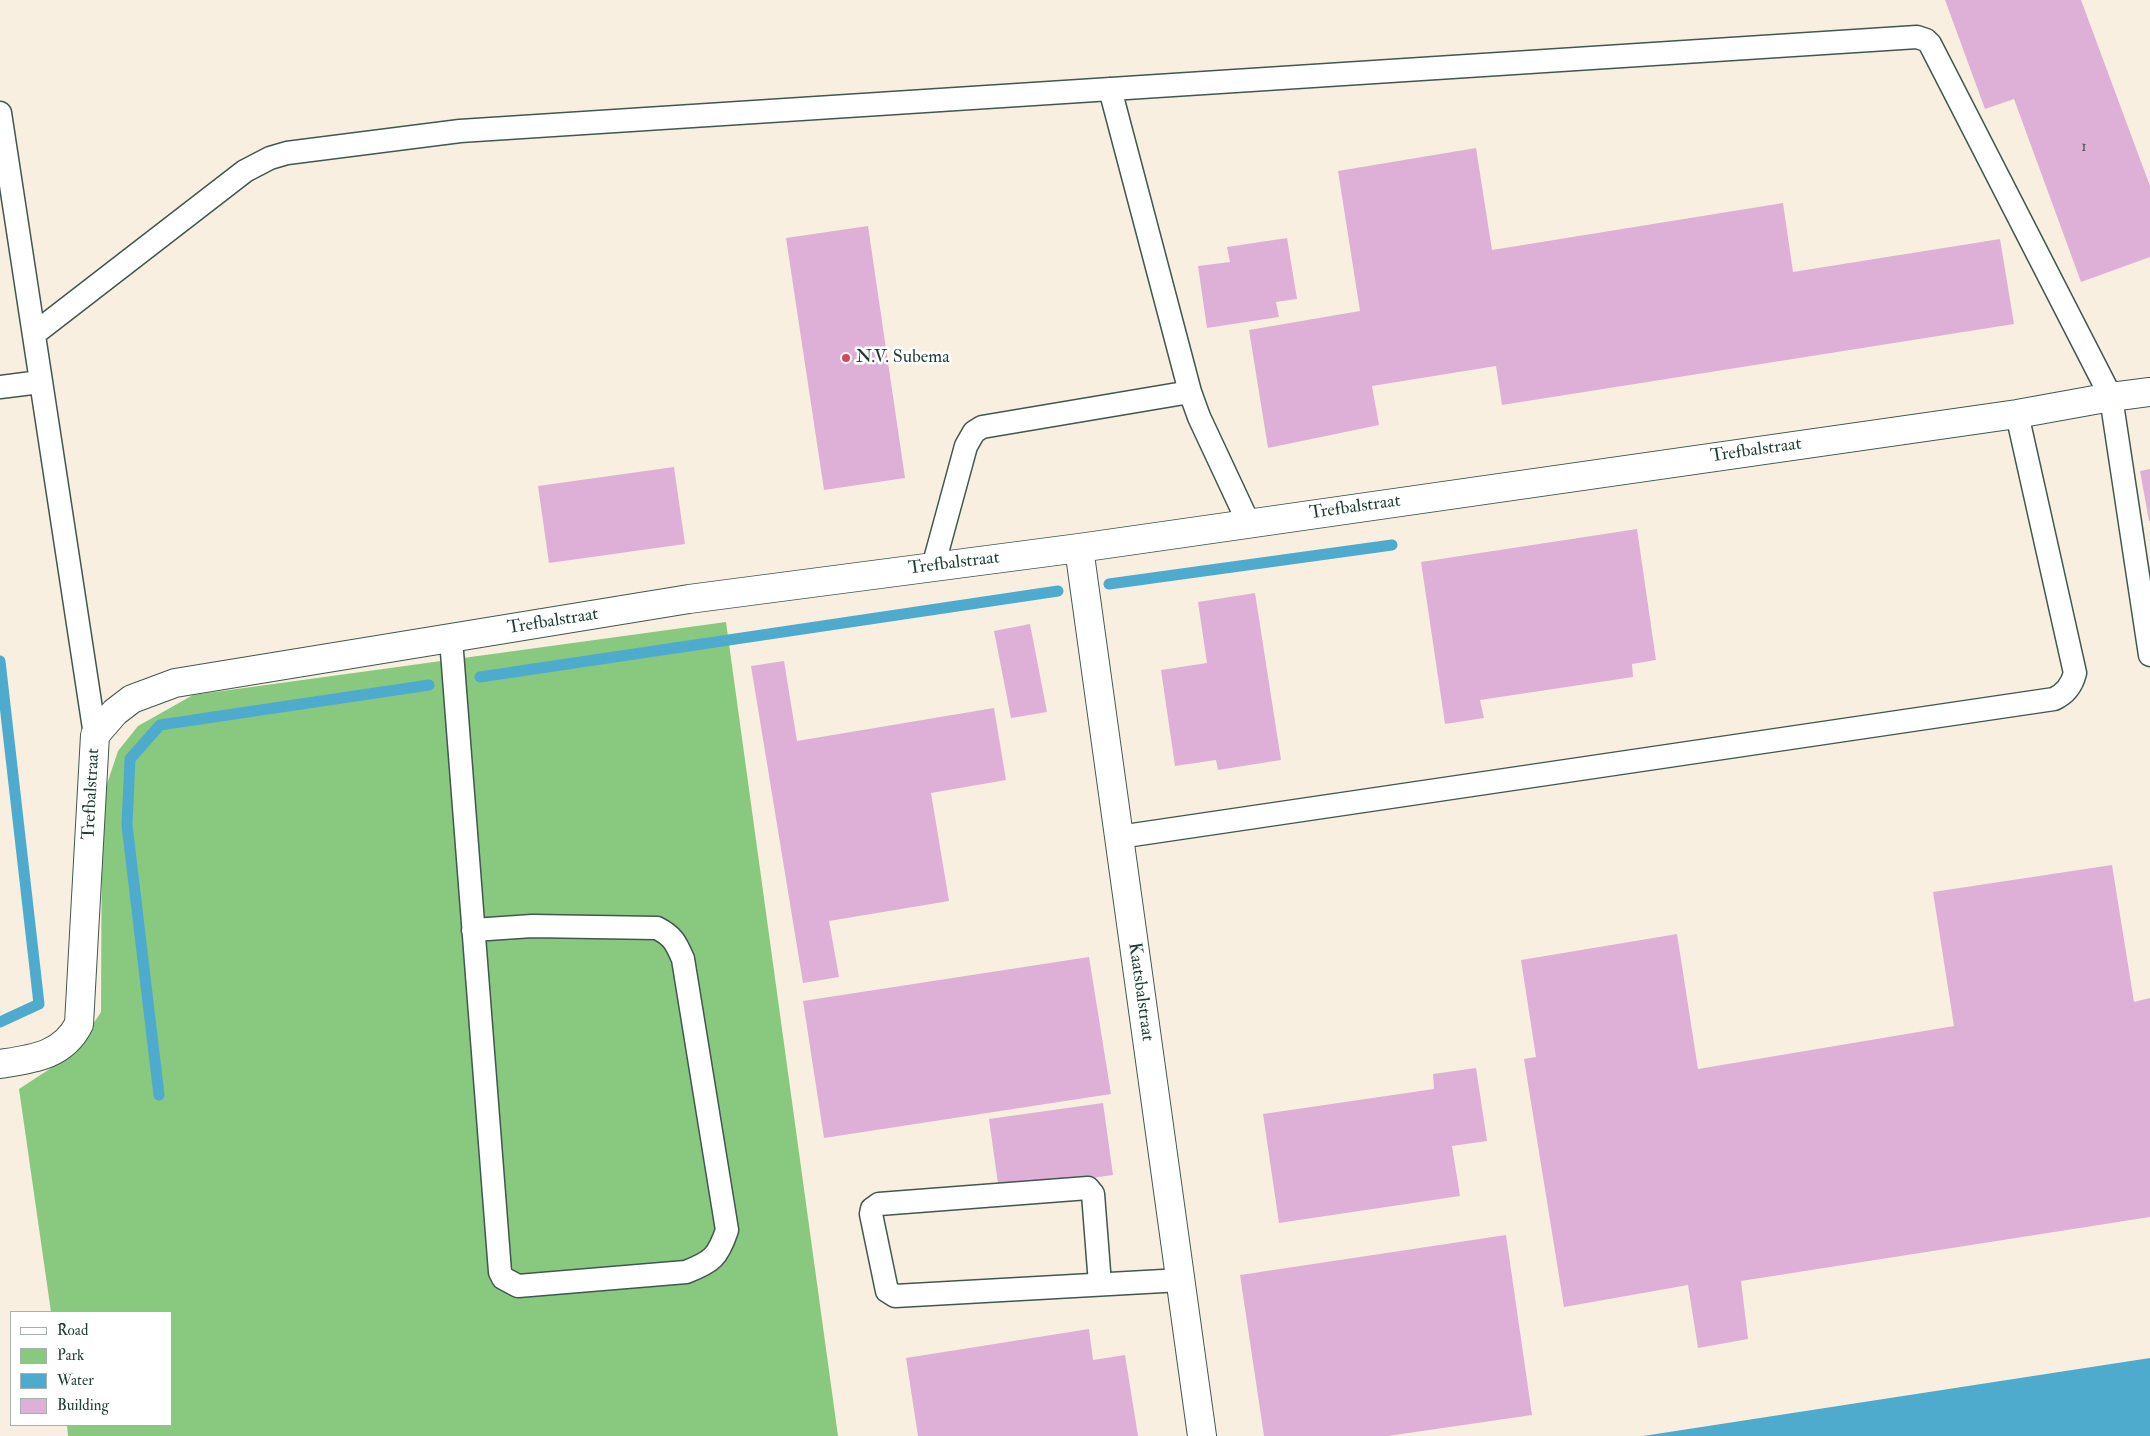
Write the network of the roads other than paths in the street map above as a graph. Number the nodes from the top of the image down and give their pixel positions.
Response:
1 (1110, 89) junction
2 (0, 113) edge
3 (34, 334) junction
4 (40, 382) junction
5 (0, 387) edge
6 (1190, 392) junction
7 (2150, 392) edge
8 (2111, 397) junction
9 (2017, 414) junction
10 (1249, 524) junction
11 (1079, 548) junction
12 (933, 567) junction
13 (451, 639) junction
14 (2150, 655) edge
15 (95, 735) junction
16 (1119, 837) junction
17 (473, 930) junction
18 (0, 1064) edge
19 (1181, 1280) junction
20 (1100, 1284) junction
21 (1202, 1436) edge

1 - 3 lane
1 - 6 lane
1 - 8 lane
2 - 3 lane
3 - 4 lane
4 - 5 lane
4 - 15 lane
6 - 10 lane
6 - 12 lane
7 - 8 street, Trefbalstraat
8 - 9 street, Trefbalstraat
8 - 14 lane
9 - 10 street, Trefbalstraat
9 - 16 lane
10 - 11 street, Trefbalstraat
11 - 12 street, Trefbalstraat
11 - 16 street, Kaatsbalstraat
12 - 13 street, Trefbalstraat
13 - 15 street, Trefbalstraat
13 - 17 lane
15 - 18 street, Trefbalstraat
16 - 19 street, Kaatsbalstraat
17 - 17 lane
19 - 20 lane
19 - 21 street, Kaatsbalstraat
20 - 20 lane

